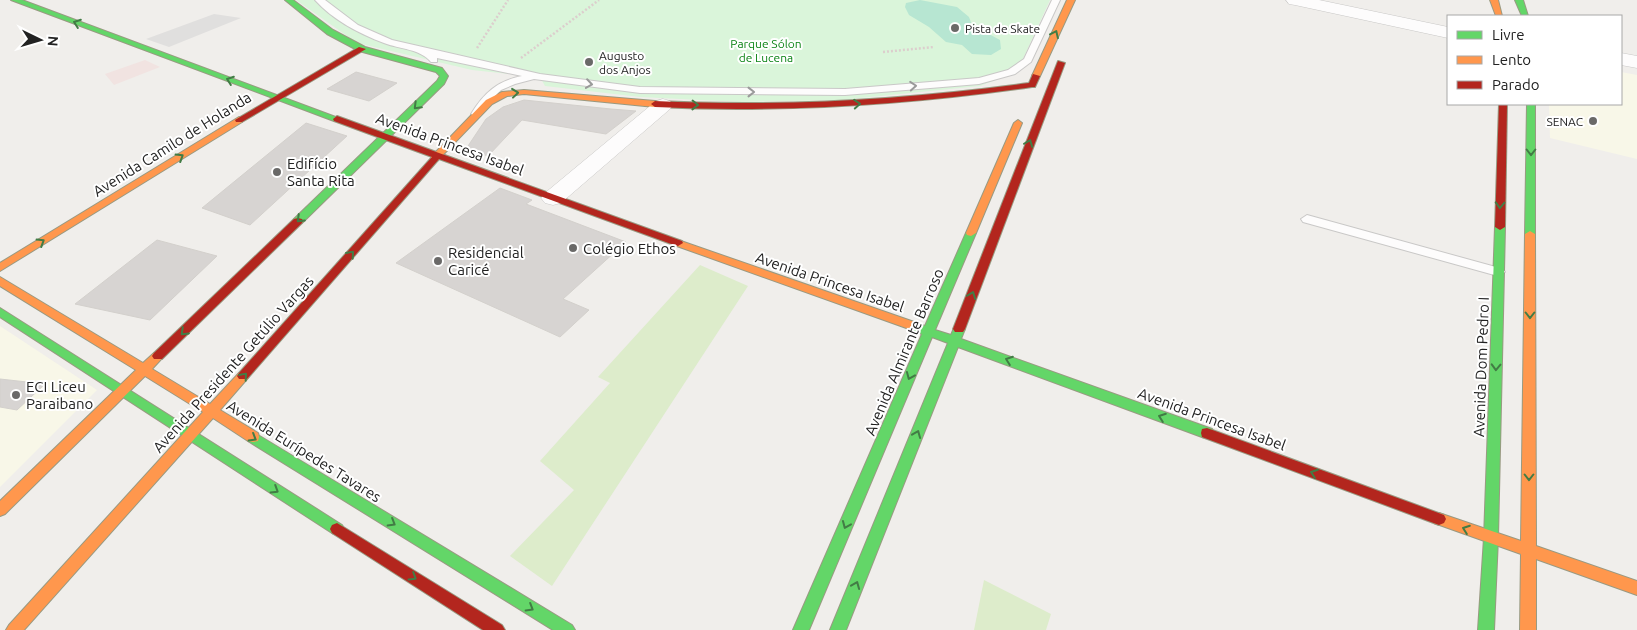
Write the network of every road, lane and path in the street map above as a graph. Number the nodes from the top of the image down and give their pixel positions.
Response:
1 (16, 0) edge
2 (289, 0) edge
3 (319, 0) edge
4 (508, 0) edge
5 (599, 0) edge
6 (1056, 0) edge
7 (1071, 0) edge
8 (1083, 0) edge
9 (1295, 0) edge
10 (1322, 0) edge
11 (1494, 0) edge
12 (1519, 0) edge
13 (1345, 7) junction
14 (1499, 15) edge
15 (1525, 15) edge
16 (1077, 17) dead end
17 (1447, 25) edge
18 (1447, 33) edge
19 (389, 42) junction
20 (934, 47) dead end
21 (362, 49) junction
22 (883, 52) dead end
23 (1064, 52) dead end
24 (429, 53) junction
25 (1622, 59) edge
26 (469, 62) junction
27 (1637, 62) edge
28 (1041, 65) junction
29 (1622, 68) edge
30 (1058, 69) junction
31 (439, 70) junction
32 (506, 70) junction
33 (1637, 71) edge
34 (540, 77) junction
35 (276, 83) dead end
36 (1032, 86) junction
37 (260, 91) junction
38 (275, 98) junction
39 (1027, 99) dead end
40 (245, 100) dead end
41 (662, 105) junction
42 (1503, 105) edge
43 (1532, 105) edge
44 (1021, 114) dead end
45 (474, 116) junction
46 (386, 136) junction
47 (438, 155) junction
48 (553, 198) junction
49 (1307, 219) dead end
50 (0, 268) edge
51 (1498, 272) junction
52 (0, 281) edge
53 (0, 312) edge
54 (929, 331) junction
55 (955, 340) junction
56 (146, 369) junction
57 (121, 391) junction
58 (212, 412) junction
59 (190, 436) junction
60 (0, 510) edge
61 (1491, 538) junction
62 (1529, 552) junction
63 (1637, 588) edge
64 (14, 630) edge
65 (497, 630) edge
66 (567, 630) edge
67 (801, 630) edge
68 (838, 630) edge
69 (1486, 630) edge
70 (1528, 630) edge

37 -> 1 main road, Avenida Princesa Isabel
2 - 21 main road
3 - 19 lane
4 - 26 path
5 - 32 path
34 -> 6 lane
28 -> 7 main road
8 - 16 main road
9 - 13 street
10 - 13 street
11 - 14 main road
12 - 15 main road
13 - 17 street
13 - 18 street
19 - 21 lane
19 - 24 lane
20 - 22 path
21 - 31 main road
21 - 38 main road, Avenida Camilo de Holanda
23 - 30 main road
24 - 26 lane
24 - 31 lane
25 - 27 street
26 - 32 lane
28 - 30 main road
28 - 36 main road
29 - 33 street
55 -> 30 main road
31 -> 46 main road
32 - 34 lane
34 - 45 lane
35 - 37 main road, Avenida Camilo de Holanda
36 - 39 main road
41 -> 36 main road
37 - 38 main road, Avenida Princesa Isabel
37 - 40 main road, Avenida Camilo de Holanda
38 - 46 main road, Avenida Princesa Isabel
50 -> 38 main road, Avenida Camilo de Holanda
45 -> 41 main road
41 - 48 street
42 -> 51 main road, Avenida Dom Pedro I
43 -> 62 main road
44 - 54 main road, Avenida Almirante Barroso
45 - 47 main road, Avenida Presidente Getúlio Vargas
46 - 47 main road, Avenida Princesa Isabel
46 -> 56 main road
47 - 48 main road, Avenida Princesa Isabel
58 -> 47 main road, Avenida Presidente Getúlio Vargas
48 - 54 main road, Avenida Princesa Isabel
49 - 51 lane
51 -> 61 main road, Avenida Dom Pedro I
52 - 56 main road, Avenida Eurípedes Tavares
53 - 57 main road
54 - 55 main road, Avenida Princesa Isabel
54 -> 67 main road, Avenida Almirante Barroso
61 -> 55 main road, Avenida Princesa Isabel
68 -> 55 main road
56 - 57 main road
56 - 58 main road, Avenida Eurípedes Tavares
57 - 59 main road
57 - 60 main road
58 - 59 main road, Avenida Presidente Getúlio Vargas
58 -> 66 main road, Avenida Eurípedes Tavares
59 - 64 main road, Avenida Presidente Getúlio Vargas
59 -> 65 main road
61 - 62 main road, Avenida Princesa Isabel
61 - 69 main road, Avenida Dom Pedro I
62 - 63 main road, Avenida Princesa Isabel
62 - 70 main road

